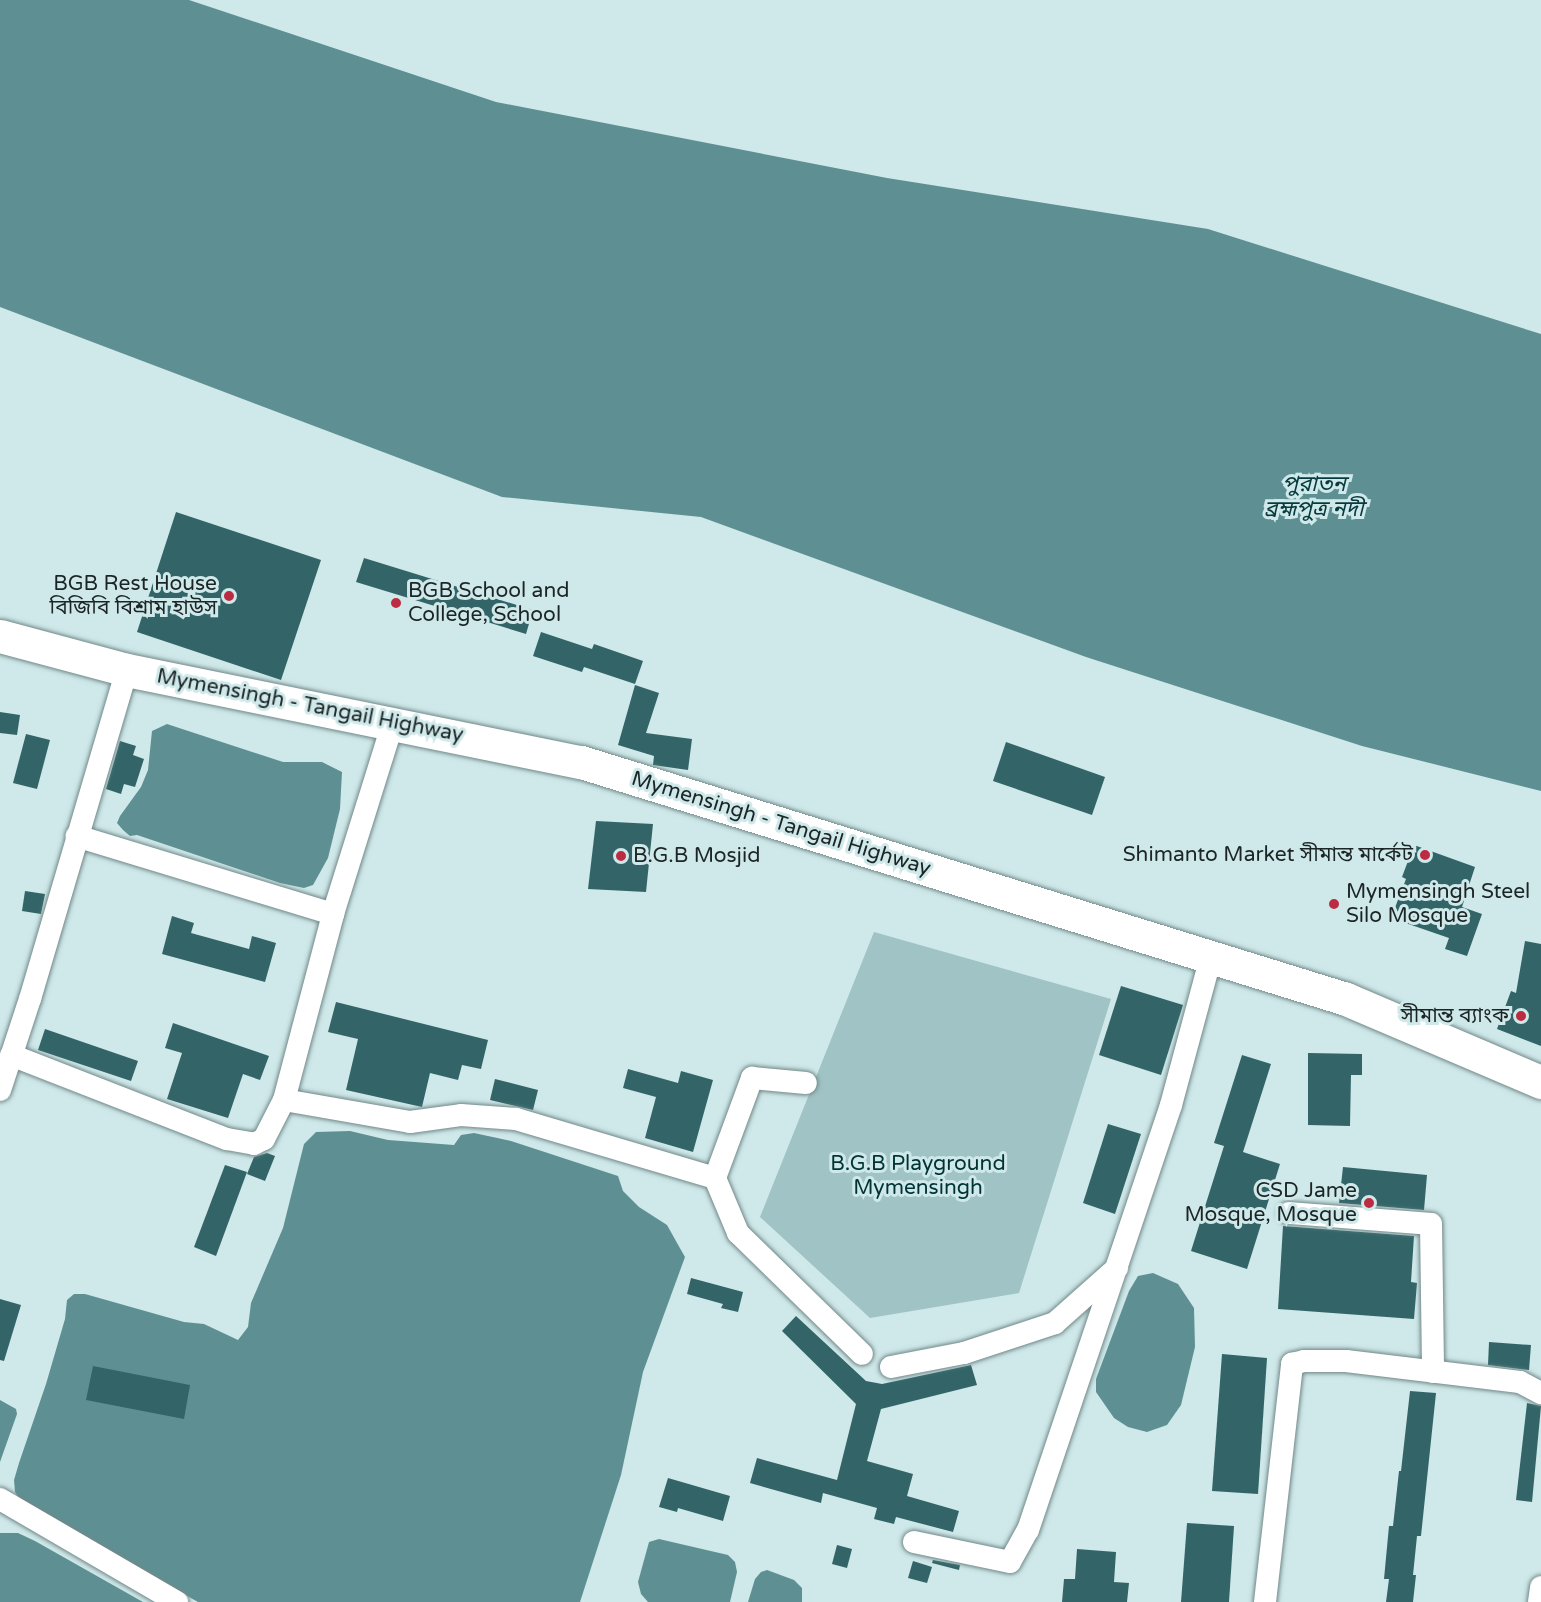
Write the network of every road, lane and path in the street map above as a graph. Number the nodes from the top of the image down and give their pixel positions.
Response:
1 (0, 636) edge
2 (127, 670) junction
3 (393, 722) junction
4 (77, 837) junction
5 (333, 914) junction
6 (1211, 957) junction
7 (11, 1055) junction
8 (1541, 1082) edge
9 (806, 1083) dead end
10 (0, 1090) edge
11 (284, 1100) junction
12 (715, 1178) junction
13 (1289, 1213) dead end
14 (1118, 1267) junction
15 (862, 1354) dead end
16 (891, 1367) dead end
17 (1433, 1372) junction
18 (1541, 1393) edge
19 (0, 1498) edge
20 (914, 1542) dead end
21 (1541, 1587) edge
22 (177, 1602) edge
23 (1265, 1602) edge
24 (1539, 1602) edge

1 - 2 highway, Mymensingh - Tangail Highway
2 - 3 highway, Mymensingh - Tangail Highway
2 - 4 street
3 - 5 street
3 - 6 highway, Mymensingh - Tangail Highway
4 - 5 street
4 - 7 street
5 - 11 street
6 - 8 highway, Mymensingh - Tangail Highway
6 - 14 street
7 - 10 street
7 - 11 street
9 - 12 street
11 - 12 street
12 - 15 street
13 - 17 street
14 - 16 street
14 - 20 street
17 - 18 street
17 - 23 street
19 - 22 street
21 - 24 street

